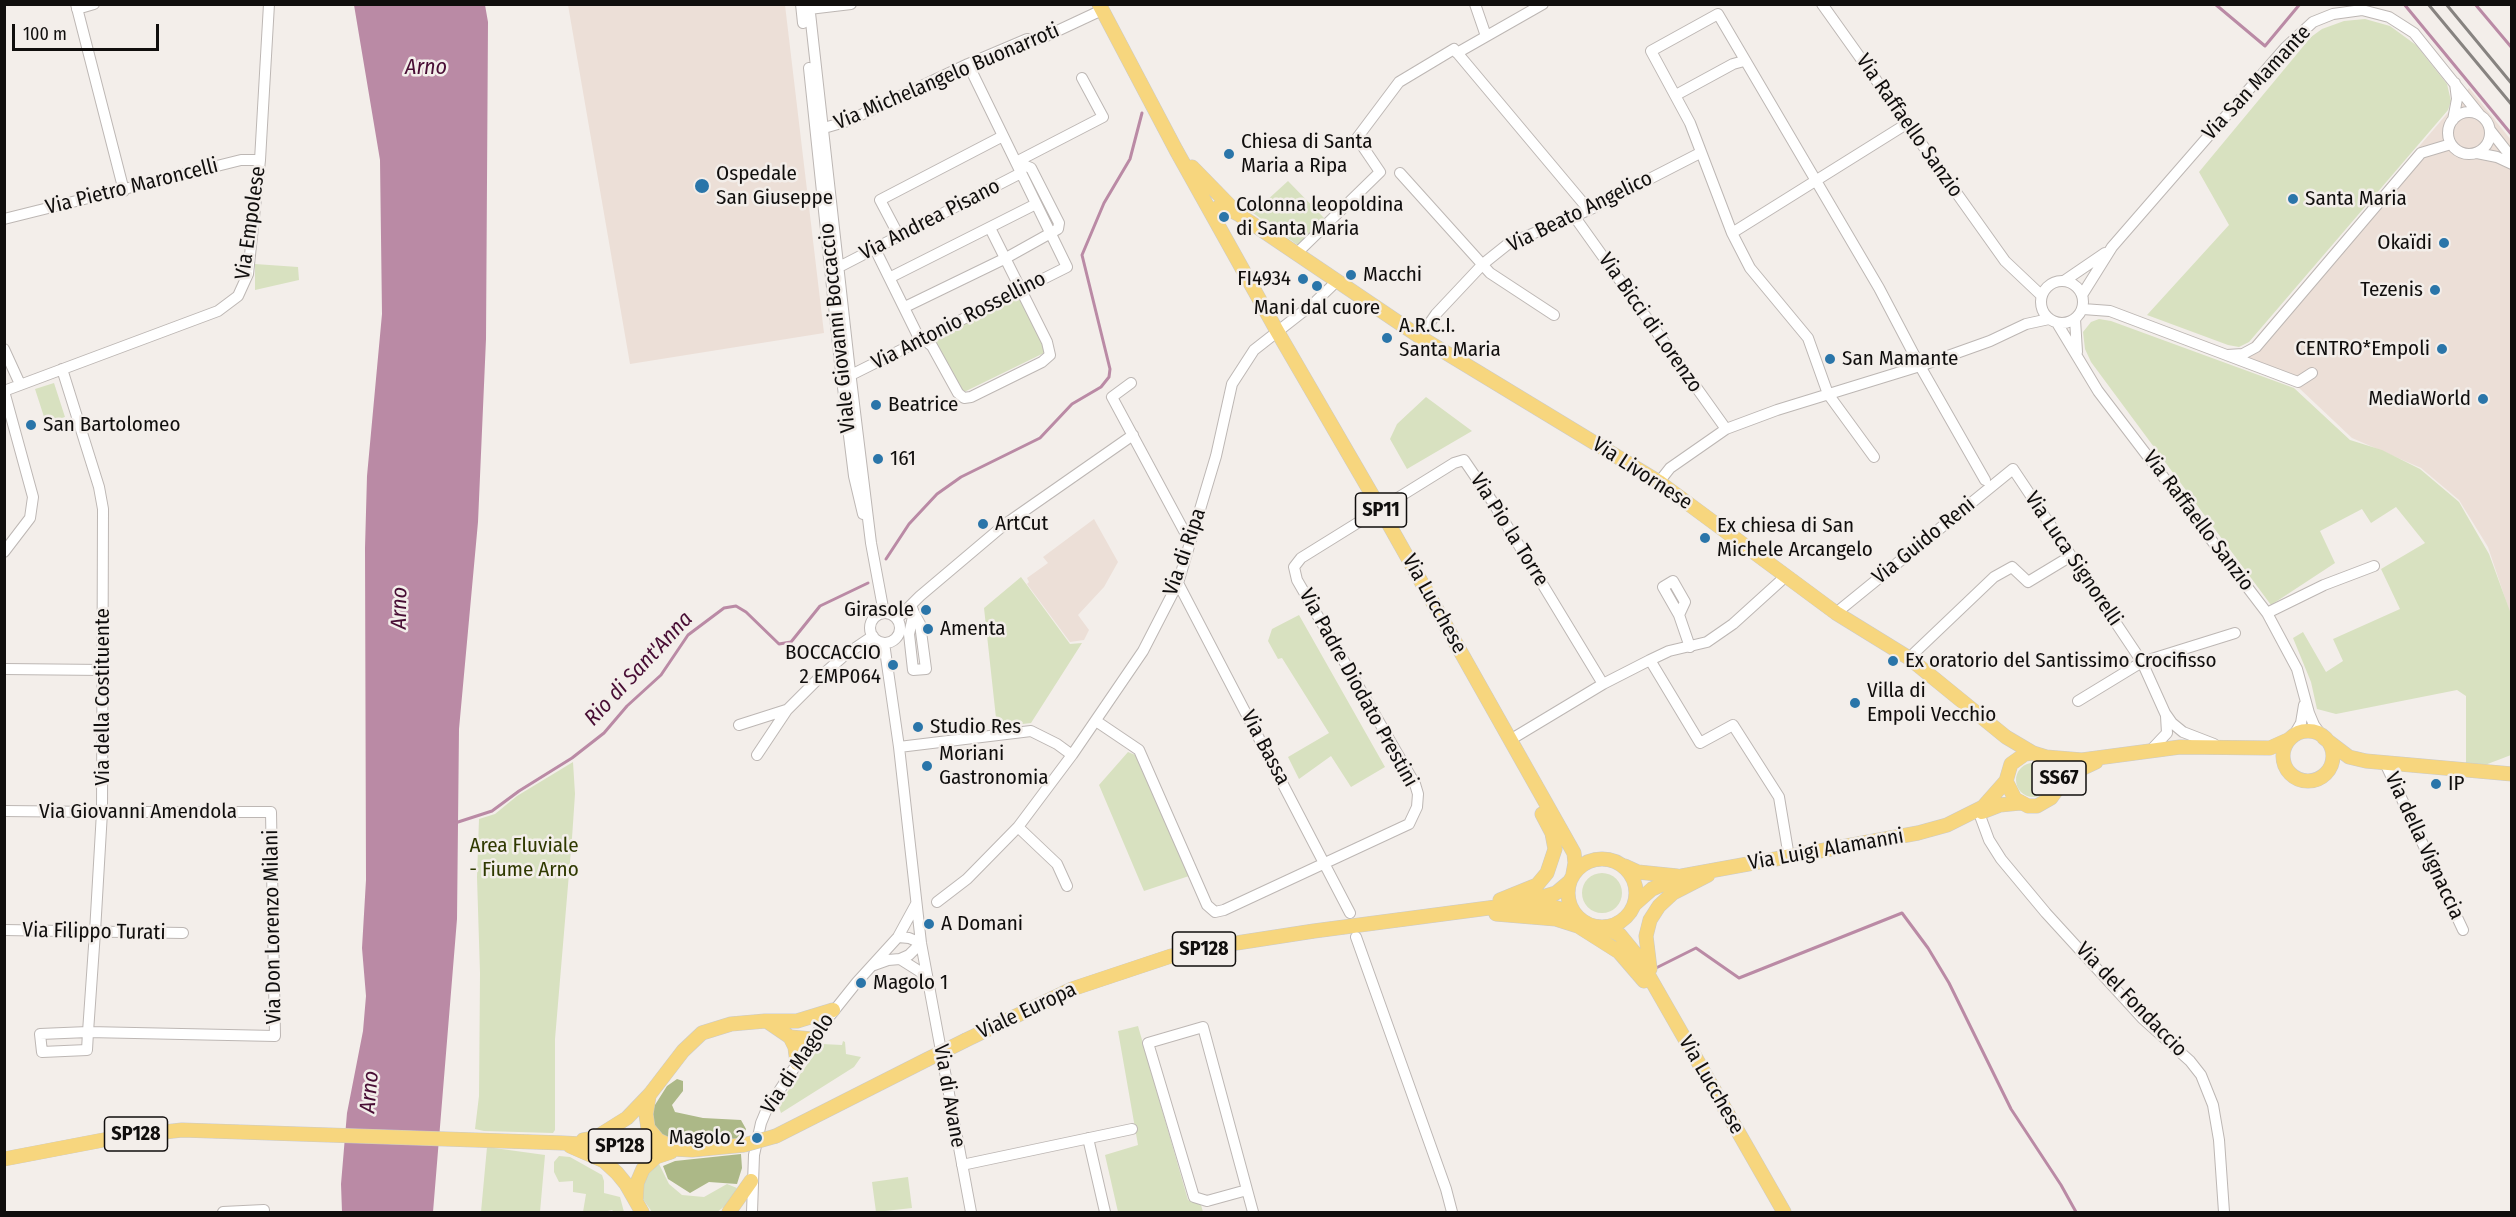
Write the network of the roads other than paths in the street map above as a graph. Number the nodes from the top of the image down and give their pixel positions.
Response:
1 (94, 4) edge
2 (269, 4) edge
3 (851, 4) edge
4 (1475, 4) edge
5 (1543, 4) edge
6 (1822, 4) edge
7 (806, 6) edge
8 (77, 7) edge
9 (1100, 7) edge
10 (1486, 36) junction
11 (1456, 51) junction
12 (1744, 61) junction
13 (968, 64) junction
14 (1082, 78) dead end
15 (2455, 82) junction
16 (1676, 95) junction
17 (2479, 114) junction
18 (2453, 120) junction
19 (1908, 123) junction
20 (824, 128) junction
21 (2490, 130) junction
22 (1003, 136) junction
23 (2451, 144) junction
24 (1176, 150) junction
25 (1700, 153) junction
26 (2477, 153) junction
27 (2511, 158) edge
28 (260, 160) junction
29 (1016, 162) junction
30 (2511, 164) edge
31 (1021, 173) junction
32 (1400, 173) dead end
33 (1816, 182) junction
34 (124, 191) junction
35 (1036, 204) junction
36 (1589, 210) junction
37 (1238, 214) junction
38 (1574, 216) junction
39 (4, 219) edge
40 (1218, 223) junction
41 (990, 228) junction
42 (1732, 233) junction
43 (1051, 234) junction
44 (899, 236) junction
45 (2112, 247) junction
46 (875, 249) junction
47 (1296, 254) junction
48 (1005, 258) junction
49 (1483, 264) junction
50 (839, 267) junction
51 (2018, 275) junction
52 (891, 277) junction
53 (1337, 281) junction
54 (2059, 282) junction
55 (1022, 290) junction
56 (2082, 295) junction
57 (2042, 300) junction
58 (905, 307) junction
59 (2083, 309) junction
60 (1554, 315) dead end
61 (2075, 319) junction
62 (2053, 321) junction
63 (2026, 324) junction
64 (1277, 331) junction
65 (1420, 337) junction
66 (923, 339) junction
67 (4, 349) edge
68 (2227, 355) junction
69 (2078, 358) junction
70 (1920, 366) junction
71 (62, 369) junction
72 (2312, 373) dead end
73 (851, 375) junction
74 (1131, 383) dead end
75 (20, 384) junction
76 (4, 391) edge
77 (1828, 394) junction
78 (1726, 429) junction
79 (1133, 435) junction
80 (1874, 457) dead end
81 (2013, 470) joint
82 (1985, 480) dead end
83 (1659, 482) junction
84 (1380, 509) junction
85 (1190, 542) junction
86 (871, 543) junction
87 (4, 552) edge
88 (2071, 556) junction
89 (2374, 566) dead end
90 (1294, 567) joint
91 (1786, 576) junction
92 (1178, 583) junction
93 (884, 613) junction
94 (1836, 613) junction
95 (2267, 613) junction
96 (1679, 615) dead end
97 (897, 619) junction
98 (2235, 633) dead end
99 (873, 636) junction
100 (884, 643) junction
101 (1690, 647) junction
102 (1909, 658) junction
103 (1650, 660) junction
104 (2142, 662) junction
105 (4, 669) edge
106 (104, 670) junction
107 (1603, 684) junction
108 (2303, 693) junction
109 (2078, 701) dead end
110 (787, 710) junction
111 (2165, 713) junction
112 (1096, 721) junction
113 (739, 725) dead end
114 (2292, 737) junction
115 (2323, 737) junction
116 (1510, 740) junction
117 (2225, 746) junction
118 (899, 747) junction
119 (2251, 749) junction
120 (2151, 750) junction
121 (756, 755) dead end
122 (1071, 755) junction
123 (2040, 755) junction
124 (2106, 758) junction
125 (2366, 761) junction
126 (2385, 763) junction
127 (2511, 765) edge
128 (2287, 770) junction
129 (2490, 772) junction
130 (2325, 774) junction
131 (2511, 774) edge
132 (2006, 781) junction
133 (2056, 791) junction
134 (2020, 803) junction
135 (4, 811) edge
136 (102, 812) junction
137 (271, 812) joint
138 (1973, 814) junction
139 (1018, 827) junction
140 (1790, 857) junction
141 (1326, 863) junction
142 (1624, 866) junction
143 (1717, 870) junction
144 (1682, 876) junction
145 (1571, 878) junction
146 (1067, 886) dead end
147 (937, 902) dead end
148 (916, 904) junction
149 (1519, 904) junction
150 (1632, 909) junction
151 (1350, 913) dead end
152 (1458, 913) junction
153 (1574, 913) junction
154 (1604, 927) junction
155 (4, 930) edge
156 (2463, 930) dead end
157 (95, 932) junction
158 (183, 933) dead end
159 (898, 937) junction
160 (1356, 937) dead end
161 (921, 943) junction
162 (1638, 957) junction
163 (900, 959) junction
164 (872, 965) junction
165 (928, 980) junction
166 (1663, 1002) junction
167 (833, 1010) junction
168 (765, 1021) junction
169 (797, 1022) junction
170 (88, 1032) joint
171 (1681, 1034) junction
172 (790, 1037) junction
173 (812, 1039) junction
174 (797, 1063) junction
175 (650, 1094) junction
176 (1131, 1129) dead end
177 (1088, 1138) junction
178 (558, 1143) junction
179 (678, 1150) junction
180 (22, 1156) junction
181 (4, 1159) edge
182 (4, 1165) edge
183 (962, 1165) junction
184 (751, 1181) junction
185 (1247, 1191) junction
186 (639, 1207) edge
187 (1208, 1207) edge
188 (264, 1210) dead end
189 (223, 1212) edge
190 (729, 1212) edge
191 (752, 1212) edge
192 (971, 1212) edge
193 (1105, 1212) edge
194 (1253, 1212) edge
195 (1452, 1212) edge
196 (1784, 1212) edge
197 (2224, 1212) edge

1 - 8 street
2 - 28 street, Via Empolese
3 - 7 street
4 - 10 street
5 - 10 street
6 - 19 street, Via Raffaello Sanzio
7 - 20 street, Viale Giovanni Boccaccio
7 - 86 street, Viale Giovanni Boccaccio
8 - 34 street
9 - 13 street, Via Michelangelo Buonarroti
9 - 24 main road
10 - 11 street
11 - 36 street
11 - 47 street
12 - 16 street
12 - 16 street
12 - 33 street
13 - 20 street, Via Michelangelo Buonarroti
13 - 22 street
14 - 29 street
15 - 17 street, Via San Mamante
15 - 18 street
15 - 45 street, Via San Mamante
16 - 25 street
17 - 18 street
17 - 21 street
18 - 23 street
19 - 33 street
19 - 51 street, Via Raffaello Sanzio
20 - 50 street, Viale Giovanni Boccaccio
21 - 26 street
21 - 27 street
22 - 29 street
22 - 44 street
23 - 26 street
23 - 68 street
24 - 37 main road, Via Livornese
24 - 40 main road, Via Lucchese / SP11
25 - 36 street, Via Beato Angelico
25 - 42 street
26 - 30 street
28 - 34 street, Via Pietro Maroncelli
28 - 71 street, Via Empolese
29 - 31 street
29 - 43 street
31 - 35 street
31 - 44 street, Via Andrea Pisano
32 - 49 street
33 - 42 street
33 - 70 street
34 - 39 street, Via Pietro Maroncelli
35 - 41 street
35 - 43 street
36 - 38 street, Via Beato Angelico
37 - 40 main road
37 - 47 main road, Via Livornese
38 - 49 street, Via Beato Angelico
38 - 78 street, Via Bicci di Lorenzo
40 - 64 main road, Via Lucchese / SP11
41 - 48 street
41 - 52 street
42 - 77 street
43 - 48 street
43 - 55 street, Via Antonio Rossellino
44 - 46 street, Via Andrea Pisano
45 - 54 street, Via San Mamante
45 - 56 street, Via San Mamante
46 - 50 street, Via Andrea Pisano
46 - 52 street
47 - 53 main road, Via Livornese
48 - 55 street
48 - 58 street
49 - 60 street
49 - 65 street, Via Beato Angelico
50 - 73 street, Viale Giovanni Boccaccio
51 - 54 street
51 - 57 street, Via Raffaello Sanzio
52 - 58 street
53 - 64 street, Via di Ripa
53 - 65 main road, Via Livornese
54 - 56 street
54 - 57 street
55 - 66 street, Via Antonio Rossellino
55 - 66 street
56 - 59 street
57 - 62 street
57 - 63 street
58 - 66 street
59 - 61 street
59 - 68 street
61 - 62 street
61 - 69 street, Via Raffaello Sanzio
62 - 63 street
62 - 69 street, Via Raffaello Sanzio
63 - 70 street
64 - 84 main road, Via Lucchese / SP11
64 - 85 street, Via di Ripa
65 - 83 main road, Via Livornese
66 - 73 street, Via Antonio Rossellino
67 - 75 street
68 - 72 street
69 - 95 street, Via Raffaello Sanzio
70 - 77 street
70 - 82 street
71 - 75 street, Via Empolese
71 - 106 street, Via della Costituente
73 - 86 street, Viale Giovanni Boccaccio
74 - 79 street
75 - 76 street, Via Empolese
76 - 87 street
77 - 78 street
77 - 80 street
78 - 83 street
79 - 85 street
79 - 97 street
81 - 88 street, Via Luca Signorelli
81 - 94 street, Via Guido Reni
83 - 91 main road, Via Livornese
84 - 90 street, Via Pio la Torre
84 - 107 street, Via Pio la Torre
84 - 116 main road, Via Lucchese / SP11
85 - 92 street, Via di Ripa
86 - 93 street, Viale Giovanni Boccaccio
88 - 102 street
88 - 104 street, Via Luca Signorelli
89 - 95 street
90 - 141 street, Via Padre Diodato Prestini
91 - 94 main road, Via Livornese
91 - 101 street
92 - 112 street, Via di Ripa
92 - 141 street, Via Bassa
93 - 97 street
93 - 99 street
94 - 102 main road, Via Livornese
95 - 108 street, Via Raffaello Sanzio
96 - 101 street
97 - 100 street
98 - 104 street
99 - 100 street
99 - 110 street
100 - 118 street
101 - 103 street
102 - 123 main road, Via Livornese
103 - 107 street
103 - 140 street
104 - 109 street
104 - 111 street, Via Luca Signorelli
105 - 106 street
106 - 136 street, Via della Costituente
107 - 116 street
108 - 114 street, Via Raffaello Sanzio
108 - 115 street, Via Raffaello Sanzio
110 - 113 street
110 - 121 street
111 - 117 street
111 - 120 street
112 - 122 street, Via di Ripa
112 - 141 street, Via Padre Diodato Prestini
114 - 115 main road, Via Livornese / SS67
114 - 119 main road, Via Livornese / SS67
114 - 128 main road
115 - 125 main road, Via Livornese / SS67
115 - 130 main road
116 - 145 main road, Via Lucchese / SP11
116 - 152 main road, SP128
117 - 119 main road, Via Livornese / SS67
117 - 120 main road, Via Livornese / SS67
118 - 122 street
118 - 148 street
119 - 128 main road, Via Livornese / SS67
120 - 124 main road, Via Livornese / SS67
122 - 139 street, Via di Ripa
123 - 124 main road, Via Livornese / SS67
123 - 132 main road, SS67
123 - 133 main road, SS67
124 - 133 main road, Via Livornese / SS67
125 - 126 main road, Via Livornese / SS67
125 - 130 main road, Via Livornese / SS67
126 - 129 main road, Via Livornese / SS67
126 - 156 street, Via della Vignaccia
127 - 129 main road, Via Livornese / SS67
128 - 130 main road, Via Livornese / SS67
129 - 131 main road, Via Livornese / SS67
132 - 134 main road, SS67
132 - 138 main road, Via Luigi Alamanni
133 - 134 main road, Via Livornese / SS67
134 - 138 main road, Via Luigi Alamanni
135 - 136 street, Via Giovanni Amendola
136 - 137 street, Via Giovanni Amendola
136 - 157 street, Via della Costituente
137 - 170 street, Via Don Lorenzo Milani
138 - 140 main road, Via Luigi Alamanni
138 - 197 street, Via del Fondaccio
139 - 146 street
139 - 147 street, Via di Ripa
140 - 143 main road, Via Luigi Alamanni
141 - 151 street, Via Bassa
142 - 144 main road, Via Luigi Alamanni
142 - 145 main road
142 - 150 main road, Via Lucchese
143 - 144 main road, Via Luigi Alamanni
143 - 166 main road
144 - 150 main road, Via Luigi Alamanni
145 - 149 main road, Viale Europa / SP128
145 - 153 main road, Via Lucchese / SP11
148 - 159 street, Via di Magolo
148 - 161 street
149 - 152 main road, Viale Europa / SP128
149 - 153 main road, Viale Europa / SP128
150 - 154 main road
150 - 162 main road, Via Lucchese
152 - 171 main road, SP128
152 - 179 main road, Viale Europa / SP128, bridge
153 - 154 main road, Via Lucchese
154 - 162 main road, Via Lucchese
155 - 157 street, Via Filippo Turati
157 - 158 street, Via Filippo Turati
157 - 170 street, Via della Costituente
159 - 161 street
159 - 164 street, Via di Magolo
160 - 195 street
161 - 163 street
161 - 165 street
162 - 166 main road, Via Lucchese
163 - 164 street
163 - 165 street
164 - 167 street, Via di Magolo
165 - 183 street, Via di Avane
166 - 171 main road, Via Lucchese
167 - 169 main road
167 - 173 street, Via di Magolo
168 - 169 main road
168 - 172 main road
168 - 175 main road
169 - 173 main road
171 - 196 main road, Via Lucchese
172 - 173 main road
172 - 174 main road
173 - 174 street, Via di Magolo
174 - 184 street, Via di Magolo
175 - 178 main road
175 - 179 main road
176 - 177 street
177 - 183 street
177 - 193 street
178 - 179 main road, Viale Europa / SP128
178 - 180 main road, SP128
178 - 186 main road
179 - 186 main road
180 - 181 main road, SP128
180 - 182 main road, SP128
183 - 192 street, Via di Avane
184 - 190 main road
184 - 191 street, Via di Magolo
185 - 187 street
185 - 187 street
185 - 194 street
188 - 189 street

